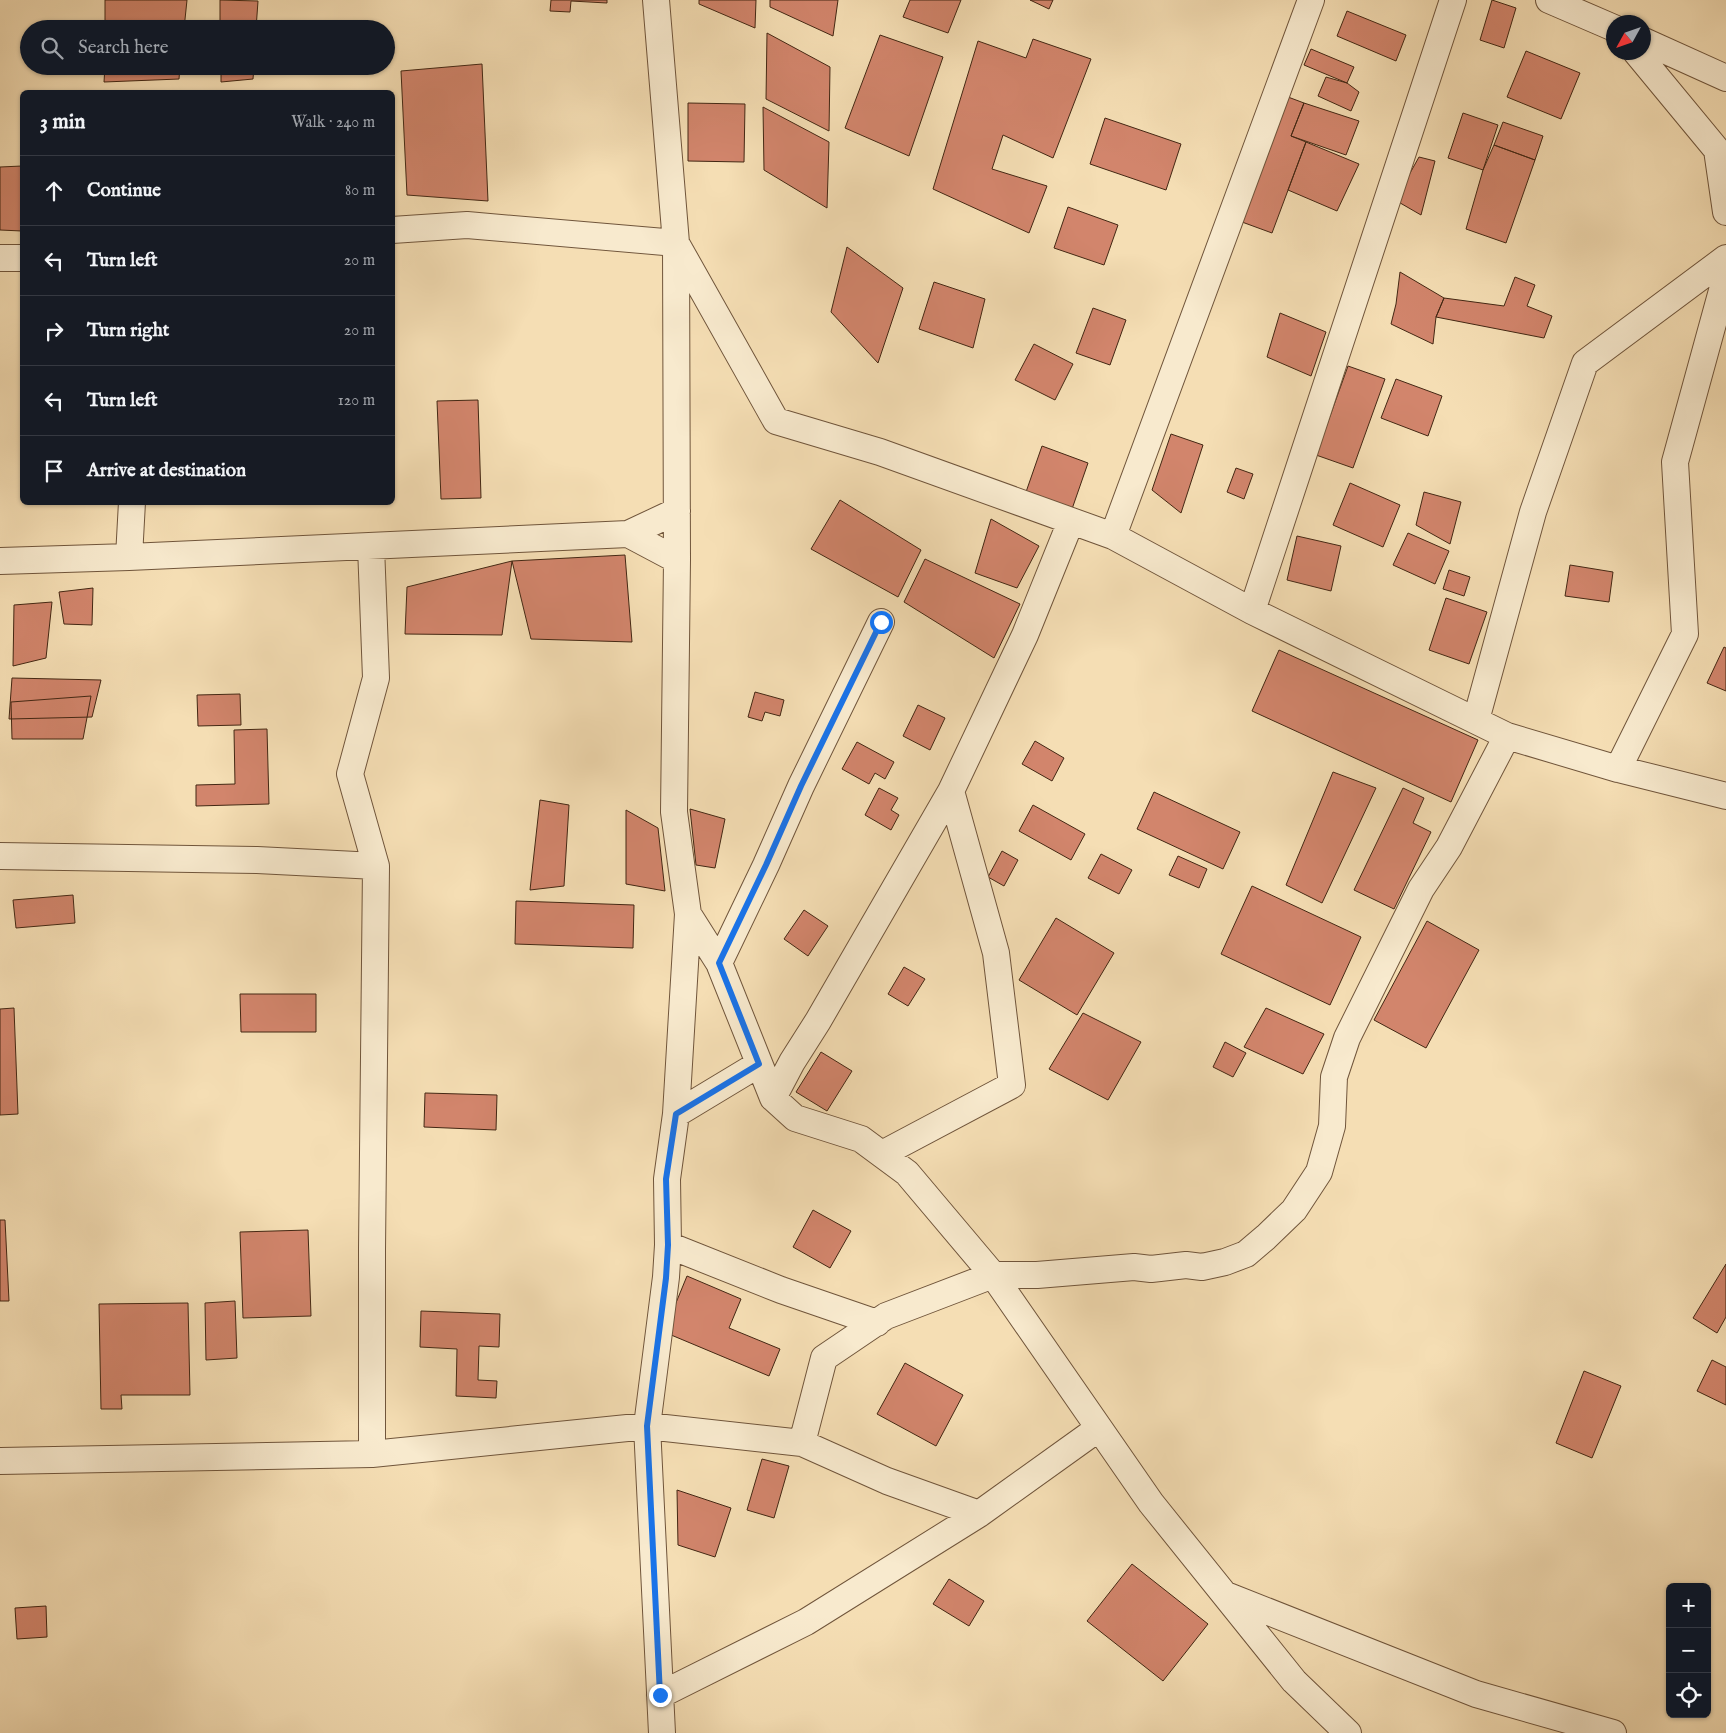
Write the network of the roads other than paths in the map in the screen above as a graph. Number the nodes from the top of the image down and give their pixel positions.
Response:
1 (656, 0) edge
2 (1310, 0) edge
3 (1454, 0) edge
4 (1549, 0) edge
5 (1606, 25) edge
6 (1651, 44) edge
7 (1643, 60) edge
8 (1726, 78) edge
9 (1726, 212) edge
10 (395, 230) edge
11 (676, 243) junction
12 (0, 258) edge
13 (20, 258) edge
14 (1726, 258) edge
15 (1726, 276) edge
16 (132, 505) edge
17 (677, 511) junction
18 (1071, 521) junction
19 (628, 534) junction
20 (1113, 536) junction
21 (371, 546) junction
22 (129, 557) junction
23 (677, 560) junction
24 (0, 561) edge
25 (1252, 611) junction
26 (881, 622) dead end
27 (1476, 720) junction
28 (1506, 736) junction
29 (1618, 769) junction
30 (951, 791) junction
31 (1726, 796) edge
32 (0, 856) edge
33 (376, 866) junction
34 (688, 914) junction
35 (719, 963) junction
36 (759, 1064) junction
37 (773, 1098) junction
38 (676, 1114) junction
39 (882, 1154) junction
40 (668, 1245) junction
41 (993, 1275) junction
42 (876, 1322) junction
43 (647, 1426) junction
44 (1099, 1428) junction
45 (802, 1443) junction
46 (372, 1454) junction
47 (0, 1461) edge
48 (978, 1514) junction
49 (1224, 1594) junction
50 (660, 1695) junction
51 (662, 1733) edge
52 (1348, 1733) edge
53 (1613, 1733) edge

1 - 11 street
2 - 20 street
3 - 25 street
4 - 5 street
6 - 8 street
7 - 9 street
10 - 11 street
11 - 17 street
11 - 18 street
12 - 13 street
14 - 27 street
15 - 29 street
16 - 22 street
17 - 19 street
17 - 23 street
18 - 20 street
18 - 30 street
19 - 21 street
19 - 23 street
20 - 25 street
21 - 22 street
21 - 33 street
22 - 24 street
23 - 34 street
25 - 27 street
26 - 35 street
27 - 28 street
28 - 29 street
28 - 41 street
29 - 31 street
30 - 37 street
30 - 39 street
32 - 33 street
33 - 46 street
34 - 35 street
34 - 38 street
35 - 36 street
36 - 37 street
36 - 38 street
37 - 39 street
38 - 40 street
39 - 41 street
40 - 42 street
40 - 43 street
41 - 42 street
41 - 44 street
42 - 45 street
43 - 45 street
43 - 46 street
43 - 50 street
44 - 48 street
44 - 49 street
45 - 48 street
46 - 47 street
48 - 50 street
49 - 52 street
49 - 53 street
50 - 51 street

